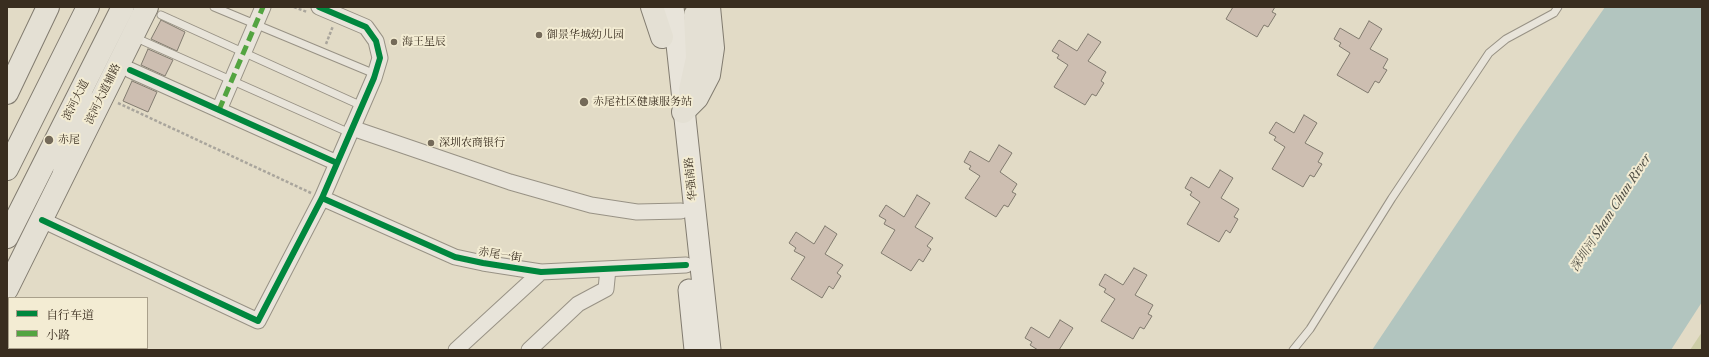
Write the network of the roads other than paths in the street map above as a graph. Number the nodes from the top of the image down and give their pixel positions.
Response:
1 (48, 7) edge
2 (88, 7) edge
3 (123, 7) edge
4 (214, 7) edge
5 (263, 7) edge
6 (652, 7) edge
7 (660, 7) edge
8 (673, 7) edge
9 (694, 7) edge
10 (709, 7) edge
11 (1558, 7) edge
12 (154, 11) edge
13 (316, 11) edge
14 (256, 24) junction
15 (662, 37) junction
16 (144, 41) dead end
17 (244, 53) junction
18 (98, 57) junction
19 (130, 70) dead end
20 (375, 74) junction
21 (232, 80) junction
22 (7, 93) edge
23 (362, 106) junction
24 (219, 110) junction
25 (683, 112) junction
26 (351, 130) junction
27 (337, 163) junction
28 (7, 169) edge
29 (64, 173) junction
30 (322, 198) junction
31 (681, 211) junction
32 (42, 220) junction
33 (7, 236) edge
34 (686, 265) junction
35 (608, 269) junction
36 (541, 272) junction
37 (7, 289) edge
38 (456, 350) edge
39 (529, 350) edge
40 (695, 350) edge
41 (710, 350) edge
42 (1293, 350) edge

1 - 22 main road
2 - 28 main road
3 - 18 main road, 滨河大道
4 - 14 lane
5 - 14 street
6 - 15 main road
7 - 15 main road, 华强南路
8 - 25 main road, 华强南路
9 - 25 main road
10 - 25 main road
11 - 42 lane
12 - 17 lane
12 - 29 main road, 滨河大道辅路
13 - 20 street
14 - 17 street
14 - 20 lane
15 - 31 main road, 华强南路
16 - 21 lane
17 - 21 street
17 - 23 lane
18 - 29 main road
18 - 33 main road, 滨河大道
19 - 24 street
20 - 23 street
21 - 24 street
21 - 26 lane
23 - 26 street
24 - 27 street
25 - 41 main road, 华强南路
26 - 27 street
26 - 31 street
27 - 30 street
29 - 32 main road, 滨河大道辅路
30 - 32 street
30 - 36 street, 赤尾一街
31 - 34 main road, 华强南路
32 - 37 main road, 滨河大道辅路
34 - 35 street, 赤尾一街
34 - 40 main road, 华强南路
35 - 36 street, 赤尾一街
35 - 39 street
36 - 38 street

